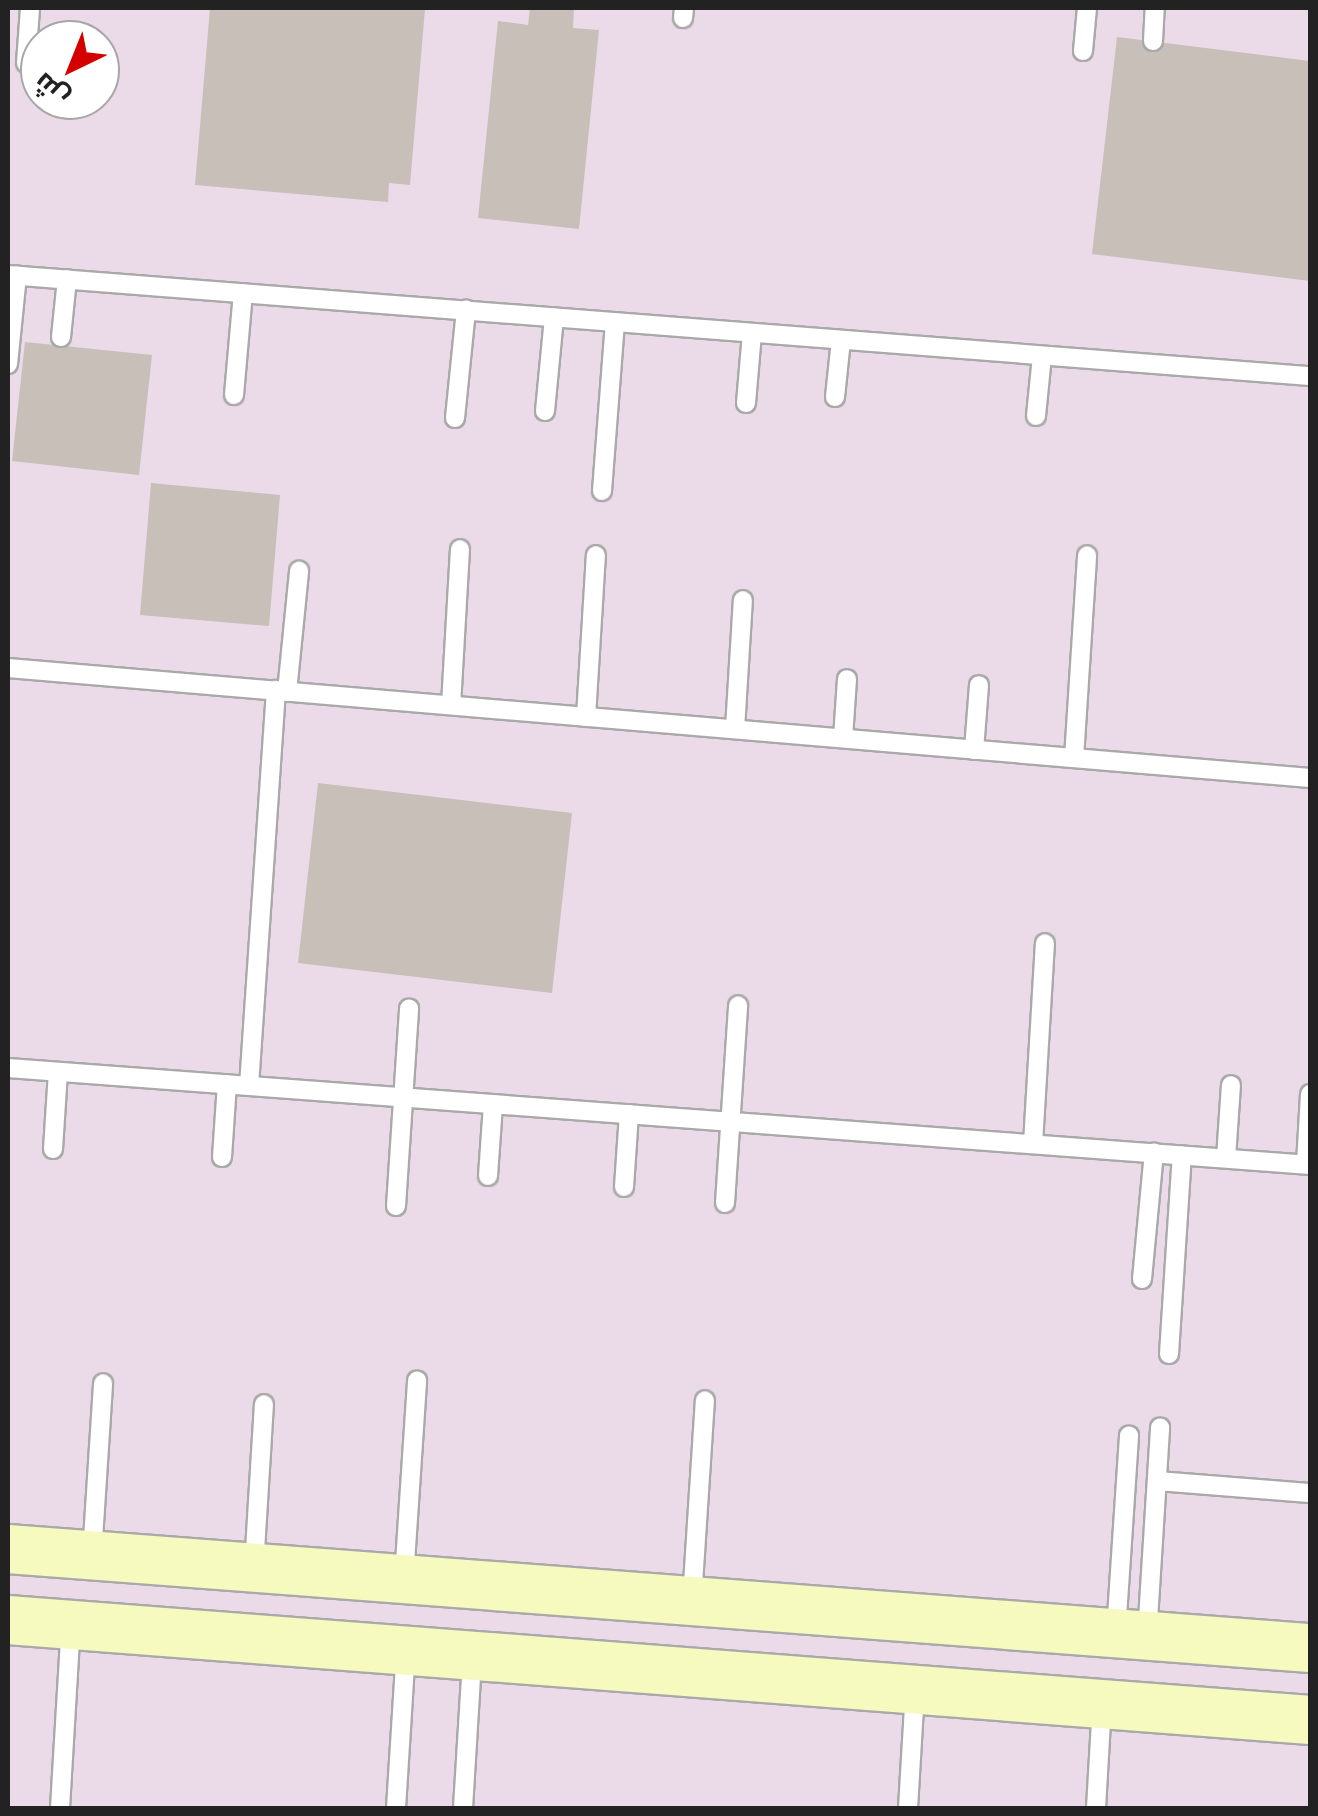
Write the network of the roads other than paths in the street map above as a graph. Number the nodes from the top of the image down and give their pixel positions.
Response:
1 (1086, 8) edge
2 (1156, 8) edge
3 (1153, 40) dead end
4 (1084, 51) dead end
5 (12, 275) edge
6 (67, 279) junction
7 (244, 293) junction
8 (466, 310) junction
9 (554, 317) junction
10 (615, 322) junction
11 (752, 333) junction
12 (61, 338) dead end
13 (841, 340) junction
14 (1042, 356) junction
15 (8, 364) edge
16 (1310, 376) edge
17 (234, 394) dead end
18 (835, 396) dead end
19 (746, 403) dead end
20 (545, 412) dead end
21 (1036, 416) dead end
22 (456, 418) dead end
23 (602, 492) dead end
24 (460, 549) dead end
25 (1087, 555) dead end
26 (596, 556) dead end
27 (299, 571) dead end
28 (743, 600) dead end
29 (8, 668) edge
30 (847, 679) dead end
31 (978, 686) dead end
32 (281, 691) junction
33 (451, 706) junction
34 (586, 717) junction
35 (735, 729) junction
36 (843, 738) junction
37 (974, 750) junction
38 (1074, 758) junction
39 (1310, 778) edge
40 (1045, 943) dead end
41 (738, 1005) dead end
42 (409, 1008) dead end
43 (8, 1068) edge
44 (58, 1072) junction
45 (227, 1084) junction
46 (1230, 1085) dead end
47 (249, 1086) junction
48 (1310, 1094) edge
49 (404, 1097) junction
50 (493, 1104) junction
51 (628, 1114) junction
52 (730, 1122) junction
53 (1032, 1144) junction
54 (53, 1149) dead end
55 (1154, 1153) junction
56 (1182, 1155) junction
57 (222, 1157) dead end
58 (1226, 1158) junction
59 (1308, 1164) edge
60 (488, 1176) dead end
61 (624, 1187) dead end
62 (725, 1203) dead end
63 (396, 1206) dead end
64 (1142, 1279) dead end
65 (1170, 1354) dead end
66 (416, 1380) dead end
67 (103, 1383) dead end
68 (705, 1400) dead end
69 (264, 1404) dead end
70 (1160, 1427) dead end
71 (1129, 1435) dead end
72 (1156, 1481) junction
73 (1310, 1492) edge
74 (8, 1549) edge
75 (92, 1555) junction
76 (254, 1567) junction
77 (404, 1579) junction
78 (692, 1601) junction
79 (8, 1620) edge
80 (71, 1624) junction
81 (1132, 1634) junction
82 (1310, 1648) edge
83 (406, 1650) junction
84 (472, 1656) junction
85 (916, 1689) junction
86 (1102, 1704) junction
87 (1310, 1720) edge
88 (60, 1808) edge
89 (396, 1808) edge
90 (463, 1808) edge
91 (908, 1808) edge
92 (1096, 1808) edge

1 - 4 lane
2 - 3 lane
5 - 6 lane
5 - 15 lane
6 - 7 lane
6 - 12 lane
7 - 8 lane
7 - 17 lane
8 - 9 lane
8 - 22 lane
9 - 10 lane
9 - 20 lane
10 - 11 lane
10 - 23 lane
11 - 13 lane
11 - 19 lane
13 - 14 lane
13 - 18 lane
14 - 16 lane
14 - 21 lane
24 - 33 lane
25 - 38 lane
26 - 34 lane
27 - 32 lane
28 - 35 lane
29 - 32 lane
30 - 36 lane
31 - 37 lane
32 - 33 lane
32 - 47 lane
33 - 34 lane
34 - 35 lane
35 - 36 lane
36 - 37 lane
37 - 38 lane
38 - 39 lane
40 - 53 lane
41 - 52 lane
42 - 49 lane
43 - 44 lane
44 - 45 lane
44 - 54 lane
45 - 47 lane
45 - 57 lane
46 - 58 lane
47 - 49 lane
48 - 59 lane
49 - 50 lane
49 - 63 lane
50 - 51 lane
50 - 60 lane
51 - 52 lane
51 - 61 lane
52 - 53 lane
52 - 62 lane
53 - 55 lane
55 - 56 lane
55 - 64 lane
56 - 58 lane
56 - 65 lane
58 - 59 lane
66 - 77 lane
67 - 75 lane
68 - 78 lane
69 - 76 lane
70 - 72 lane
71 - 81 lane
72 - 73 lane
72 - 81 lane
74 - 75 street
75 - 76 street
76 - 77 street
77 - 78 street
78 - 81 street
79 - 80 street
80 - 83 street
80 - 88 lane
81 - 82 street
83 - 84 street
83 - 89 lane
84 - 85 street
84 - 90 lane
85 - 86 street
85 - 91 lane
86 - 87 street
86 - 92 lane

